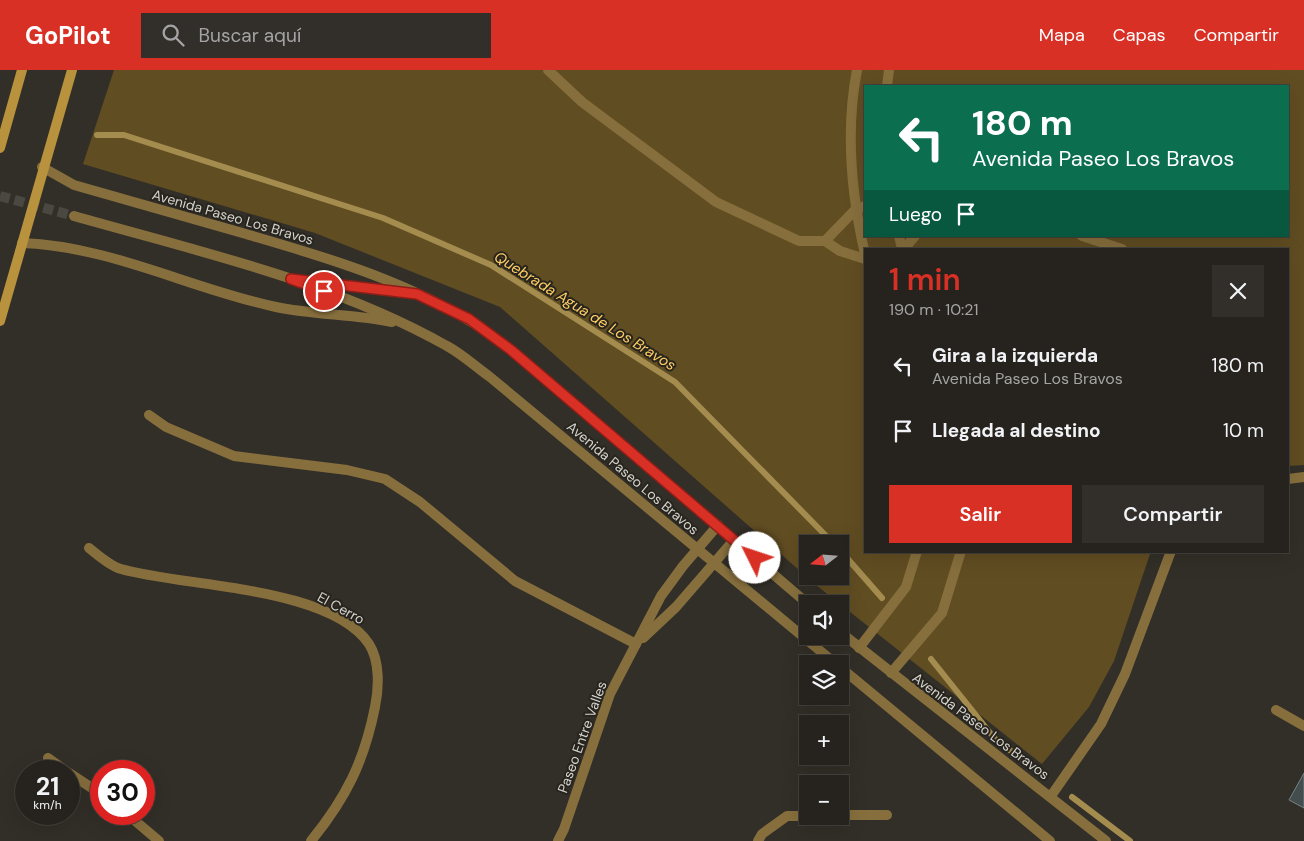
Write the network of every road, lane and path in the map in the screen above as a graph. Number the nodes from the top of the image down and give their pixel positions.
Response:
1 (22, 70) edge
2 (72, 70) edge
3 (548, 70) edge
4 (857, 70) edge
5 (889, 70) edge
6 (887, 85) edge
7 (0, 148) edge
8 (42, 167) junction
9 (860, 208) edge
10 (74, 216) tunnel mouth
11 (914, 237) edge
12 (1085, 237) edge
13 (825, 241) junction
14 (22, 243) junction
15 (864, 248) edge
16 (904, 248) edge
17 (1119, 248) edge
18 (864, 259) edge
19 (291, 279) junction
20 (417, 294) junction
21 (0, 321) edge
22 (406, 325) junction
23 (148, 415) dead end
24 (1304, 477) edge
25 (1289, 479) edge
26 (718, 525) junction
27 (734, 540) junction
28 (89, 548) dead end
29 (697, 549) junction
30 (916, 553) edge
31 (960, 553) edge
32 (1170, 553) edge
33 (714, 563) junction
34 (799, 596) edge
35 (849, 640) edge
36 (636, 644) junction
37 (859, 648) junction
38 (825, 655) edge
39 (891, 673) junction
40 (849, 674) edge
41 (1276, 710) dead end
42 (1304, 726) edge
43 (48, 758) dead end
44 (51, 760) edge
45 (1051, 796) junction
46 (849, 815) edge
47 (887, 815) dead end
48 (799, 816) edge
49 (140, 825) edge
50 (159, 841) edge
51 (311, 841) edge
52 (558, 841) edge
53 (758, 841) edge
54 (1050, 841) edge
55 (1106, 841) edge

1 - 7 main road
2 - 8 main road
3 - 13 street
4 - 9 street
5 - 6 street
8 - 14 main road
8 - 20 street, Avenida Paseo Los Bravos
9 - 13 street
9 - 15 street
10 - 19 street, Avenida Paseo Los Bravos
11 - 16 street
12 - 17 street
13 - 18 street
14 - 21 main road
14 - 22 street, Avenida Paseo Los Bravos
19 - 20 street, Avenida Paseo Los Bravos
19 - 22 street, Avenida Paseo Los Bravos
20 - 26 street, Avenida Paseo Los Bravos
22 - 29 street, Avenida Paseo Los Bravos
23 - 36 street
24 - 25 street
26 - 27 street, Avenida Paseo Los Bravos
26 - 29 street, Paseo Entre Valles
27 - 33 street, Paseo Entre Valles
27 - 34 street, Avenida Paseo Los Bravos
28 - 51 street, El Cerro
29 - 33 street, Avenida Paseo Los Bravos
29 - 36 street, Paseo Entre Valles
30 - 37 street
31 - 39 street
32 - 45 street
33 - 36 street, Paseo Entre Valles
33 - 38 street, Avenida Paseo Los Bravos
35 - 37 street, Avenida Paseo Los Bravos
36 - 52 street, Paseo Entre Valles
37 - 39 street, Avenida Paseo Los Bravos
39 - 45 street, Avenida Paseo Los Bravos
40 - 54 street
41 - 42 street
43 - 44 street
45 - 55 street, Avenida Paseo Los Bravos
46 - 47 street
48 - 53 street
49 - 50 street

